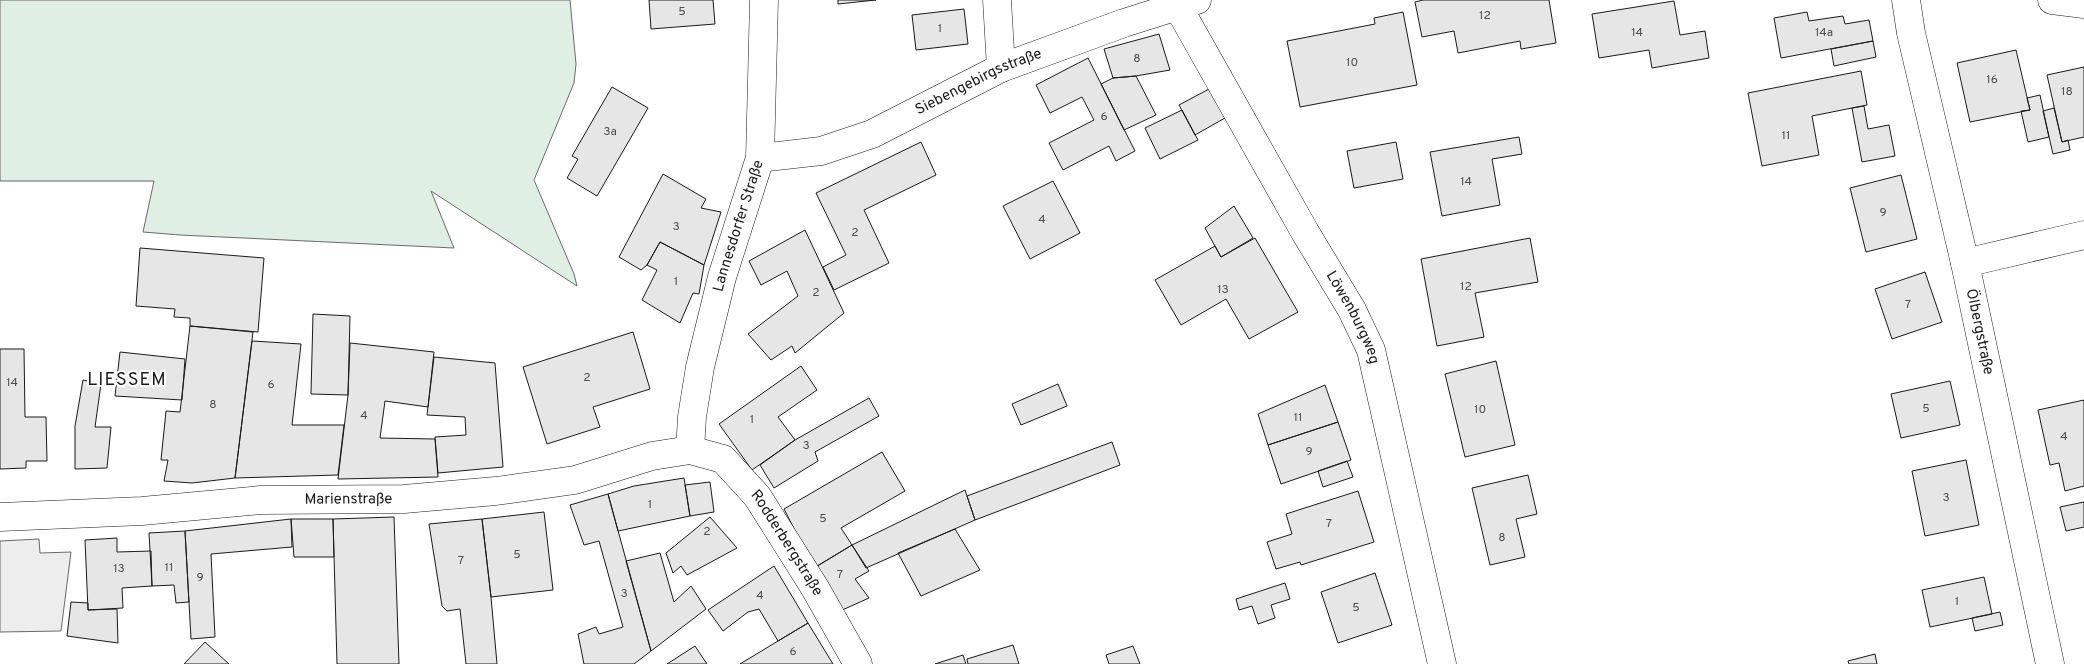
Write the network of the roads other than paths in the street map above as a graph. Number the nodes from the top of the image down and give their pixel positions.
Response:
1 (764, 0) edge
2 (997, 0) edge
3 (1906, 0) edge
4 (2052, 0) edge
5 (1187, 2) edge
6 (2084, 4) edge
7 (1001, 68) junction
8 (760, 158) junction
9 (2084, 235) edge
10 (1965, 263) junction
11 (690, 450) junction
12 (0, 517) edge
13 (858, 664) edge
14 (1442, 664) edge
15 (2050, 664) edge

1 - 8 street, Lannesdorfer Straße
2 - 7 street
3 - 10 street, Ölbergstraße
4 - 6 street
5 - 7 street, Siebengebirgsstraße
5 - 14 street, Löwenburgweg
7 - 8 street, Siebengebirgsstraße
8 - 11 street, Lannesdorfer Straße
9 - 10 street
10 - 15 street, Ölbergstraße
11 - 12 street, Marienstraße
11 - 13 street, Rodderbergstraße

